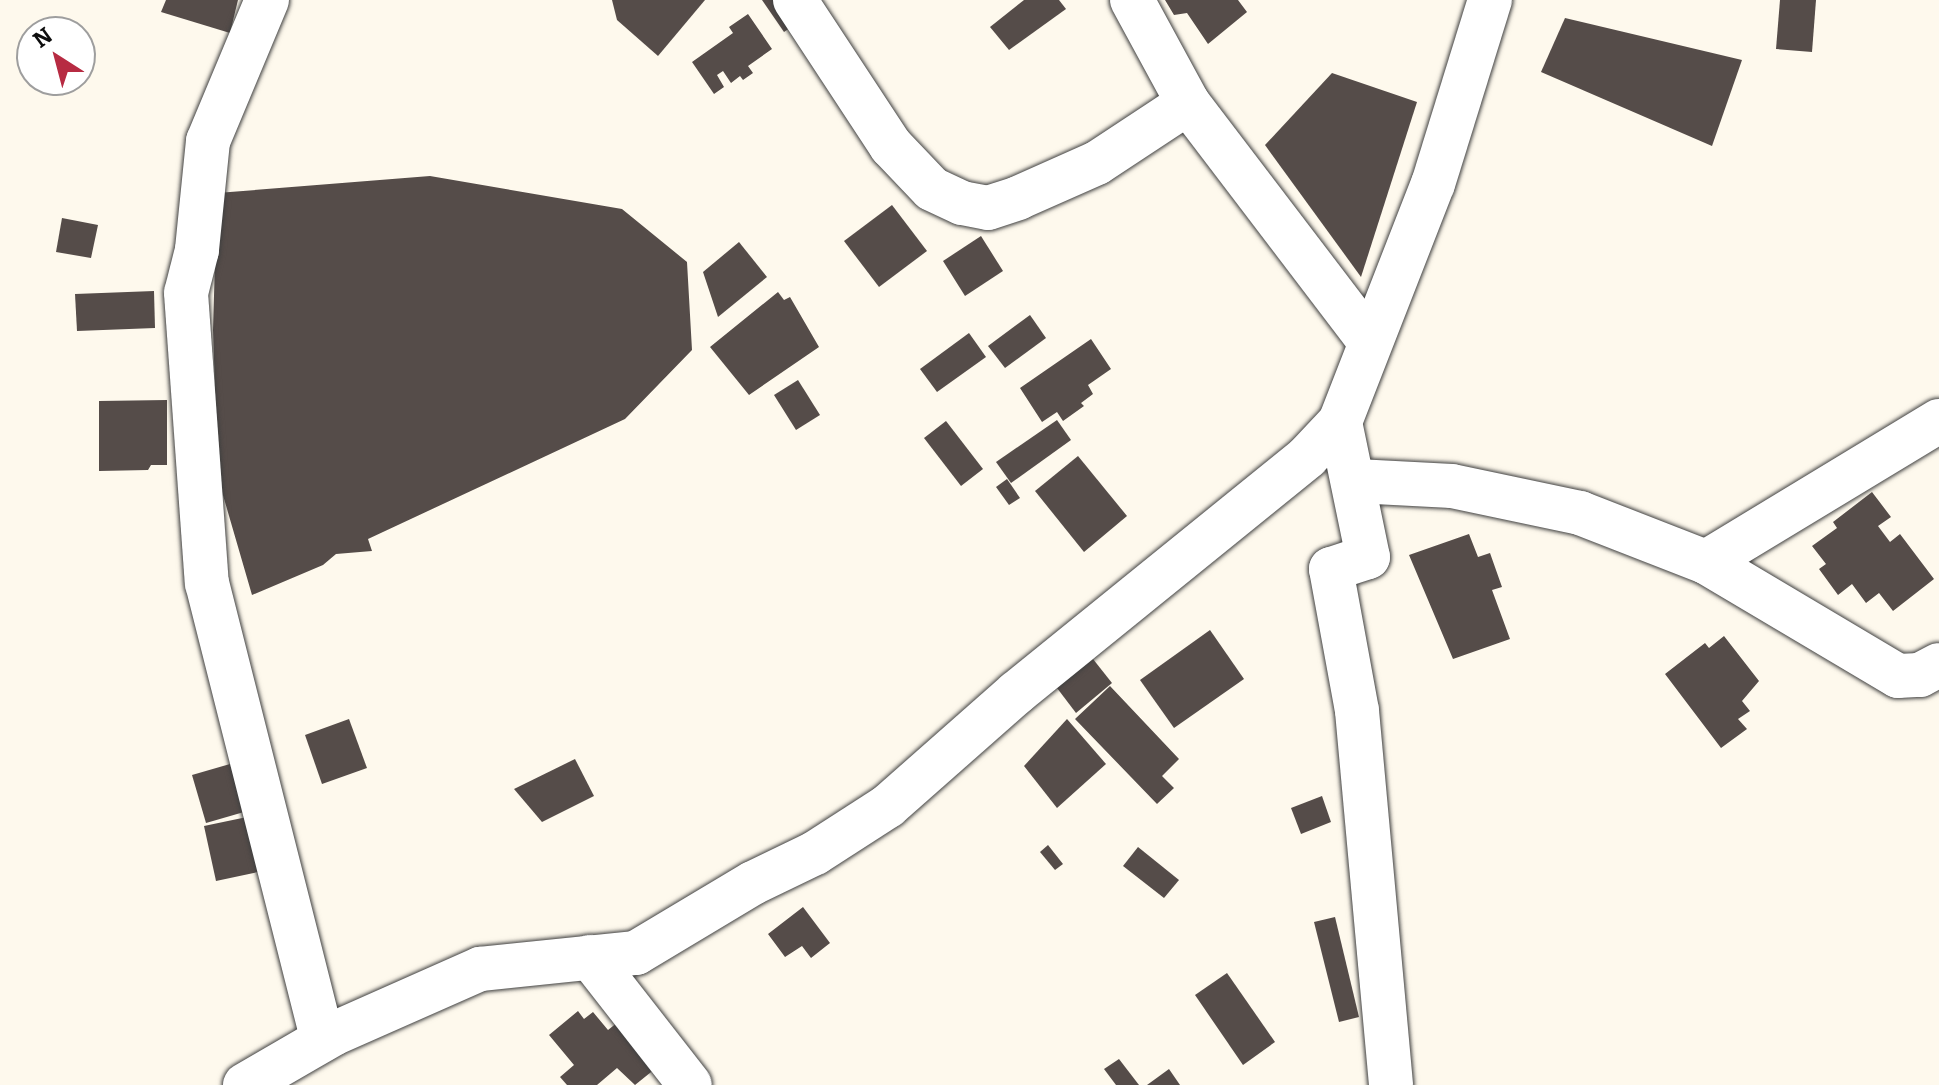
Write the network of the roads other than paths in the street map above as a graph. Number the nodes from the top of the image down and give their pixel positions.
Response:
1 (267, 0) edge
2 (795, 0) edge
3 (1132, 0) edge
4 (1490, 0) edge
5 (1188, 103) junction
6 (1369, 341) junction
7 (1939, 421) edge
8 (1340, 422) junction
9 (1356, 481) junction
10 (1706, 562) junction
11 (1939, 665) edge
12 (590, 957) junction
13 (323, 1040) junction
14 (245, 1085) edge
15 (690, 1085) edge
16 (1391, 1085) edge

1 - 13 street
2 - 5 street
3 - 5 street
4 - 6 street
5 - 6 street
6 - 8 street
7 - 10 street
8 - 9 street
8 - 12 street
9 - 10 street
9 - 16 street
10 - 11 street
12 - 13 street
12 - 15 street
13 - 14 street

